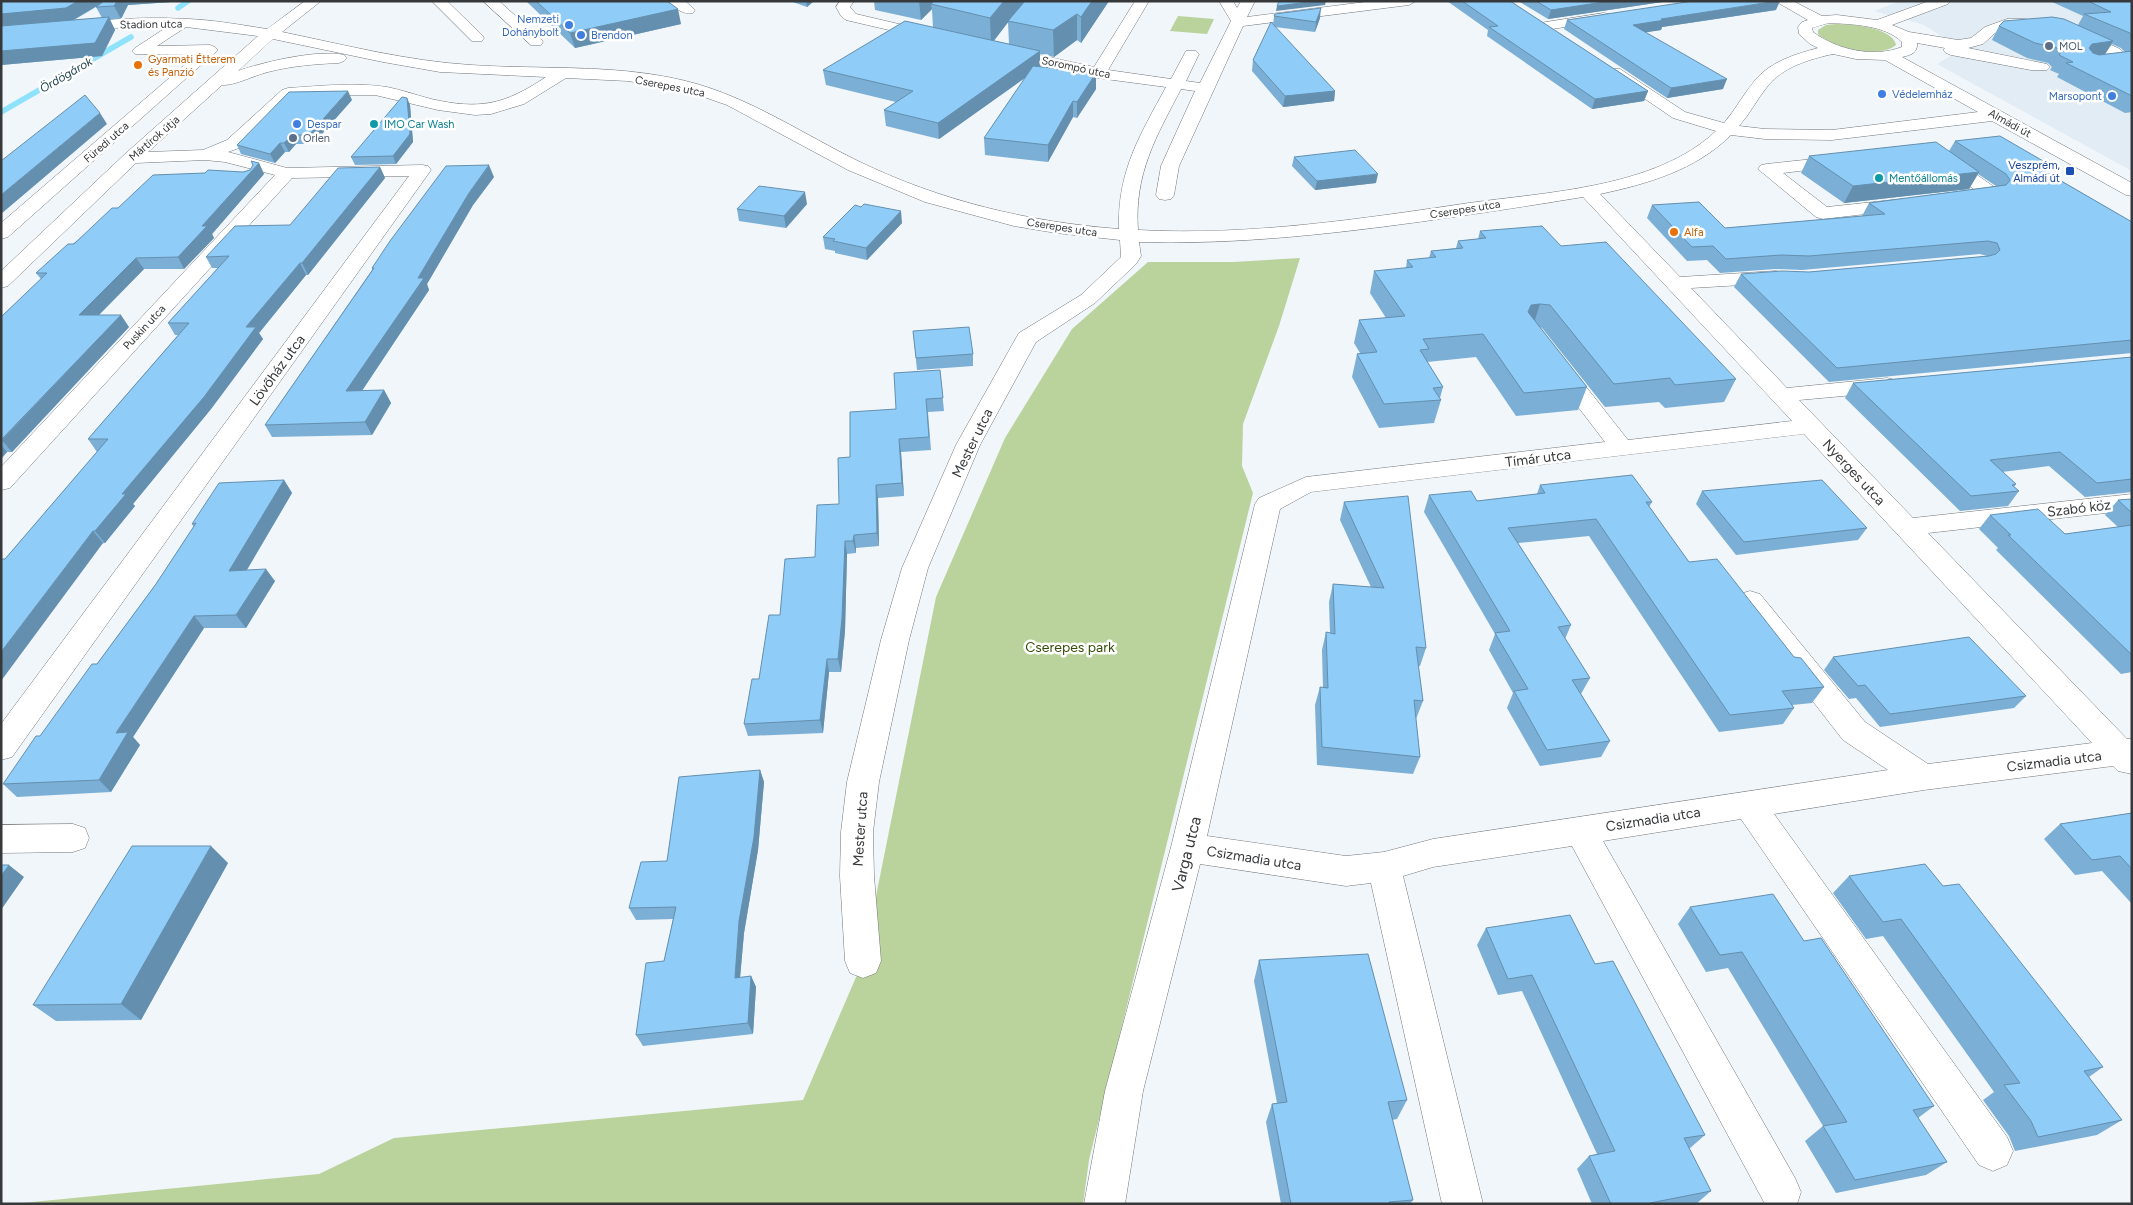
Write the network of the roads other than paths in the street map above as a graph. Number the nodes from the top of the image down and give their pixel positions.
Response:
1 (313, 1) edge
2 (490, 1) edge
3 (676, 1) edge
4 (847, 1) edge
5 (1142, 1) edge
6 (1226, 1) edge
7 (1248, 1) edge
8 (1409, 1) edge
9 (1782, 1) edge
10 (1944, 1) edge
11 (465, 3) dead end
12 (442, 4) edge
13 (106, 9) edge
14 (280, 10) dead end
15 (688, 10) dead end
16 (1621, 15) edge
17 (247, 16) dead end
18 (1529, 16) edge
19 (1818, 20) junction
20 (1239, 22) junction
21 (182, 23) junction
22 (1878, 25) junction
23 (1546, 26) junction
24 (75, 28) junction
25 (1, 33) edge
26 (270, 34) junction
27 (1562, 36) edge
28 (476, 38) dead end
29 (949, 40) edge
30 (536, 42) dead end
31 (1907, 43) junction
32 (996, 46) edge
33 (1834, 49) junction
34 (1191, 54) dead end
35 (373, 56) junction
36 (1888, 56) junction
37 (1601, 63) edge
38 (2090, 63) edge
39 (2042, 68) edge
40 (562, 73) junction
41 (1098, 73) junction
42 (1176, 84) junction
43 (213, 86) junction
44 (1205, 88) junction
45 (1997, 115) junction
46 (1894, 128) junction
47 (1729, 130) junction
48 (1914, 140) dead end
49 (1930, 151) edge
50 (205, 155) junction
51 (131, 158) junction
52 (1863, 158) edge
53 (287, 173) junction
54 (233, 175) edge
55 (1587, 191) junction
56 (2132, 191) edge
57 (1165, 195) dead end
58 (1945, 200) edge
59 (1917, 204) edge
60 (1, 232) edge
61 (1128, 235) junction
62 (1793, 278) edge
63 (1, 282) edge
64 (1676, 282) junction
65 (1544, 349) edge
66 (1908, 382) edge
67 (1781, 395) junction
68 (1811, 426) junction
69 (1622, 448) junction
70 (1, 482) edge
71 (2132, 502) edge
72 (1268, 504) joint
73 (1907, 528) junction
74 (1750, 601) edge
75 (1, 748) edge
76 (2128, 756) edge
77 (1924, 777) junction
78 (1749, 804) junction
79 (1580, 830) junction
80 (73, 838) dead end
81 (1, 839) edge
82 (1188, 848) junction
83 (1384, 867) junction
84 (863, 961) dead end
85 (1993, 1151) dead end
86 (1780, 1192) dead end
87 (1104, 1204) edge
88 (1463, 1204) edge

1 - 14 street
1 - 26 street, Mártírok útja
2 - 30 street
3 - 15 street
4 - 29 street
5 - 41 street
6 - 20 street
7 - 20 street
8 - 20 street
9 - 19 street
10 - 22 street
11 - 12 street
12 - 28 street
13 - 24 street
16 - 23 street
17 - 21 street
18 - 23 street
19 - 22 street
19 - 33 street
20 - 44 street
21 - 24 street, Stadion utca
21 - 26 street, Stadion utca
21 - 60 street, Füredi utca
22 - 31 street
23 - 27 street
24 - 25 street, Stadion utca
26 - 35 street, Cserepes utca
26 - 43 street, Mártírok útja
31 - 36 street
31 - 38 street
31 - 39 street
32 - 41 street, Sorompó utca
33 - 36 street
33 - 47 street, Cserepes utca
34 - 42 street, Mester utca
35 - 40 street, Cserepes utca
35 - 43 street
36 - 45 street, Almádi út
37 - 47 street
40 - 50 street
40 - 61 street, Cserepes utca
41 - 42 street, Sorompó utca
42 - 44 street
42 - 61 street, Mester utca
43 - 51 street, Mártírok útja
44 - 57 street
45 - 46 street
45 - 56 street, Almádi út
46 - 47 street
46 - 48 street
47 - 55 street, Cserepes utca
49 - 58 street
50 - 51 street
50 - 53 street, Lövőház utca
51 - 63 street, Mártírok útja
52 - 59 street
53 - 54 street
53 - 70 street, Puskin utca
53 - 75 street, Lövőház utca
55 - 61 street, Cserepes utca
55 - 64 street, Nyerges utca
61 - 84 street, Mester utca
62 - 64 street
64 - 67 street, Nyerges utca
65 - 69 street
66 - 67 street
67 - 68 street, Nyerges utca
68 - 69 street, Tímár utca
68 - 73 street, Nyerges utca
69 - 72 street, Tímár utca
71 - 73 street, Szabó köz
72 - 82 street, Varga utca
73 - 76 street, Nyerges utca
74 - 77 street
76 - 77 street, Csizmadia utca
77 - 78 street, Csizmadia utca
78 - 79 street, Csizmadia utca
78 - 85 street
79 - 83 street, Csizmadia utca
79 - 86 street
80 - 81 street
82 - 83 street, Csizmadia utca
82 - 87 street, Varga utca
83 - 88 street

